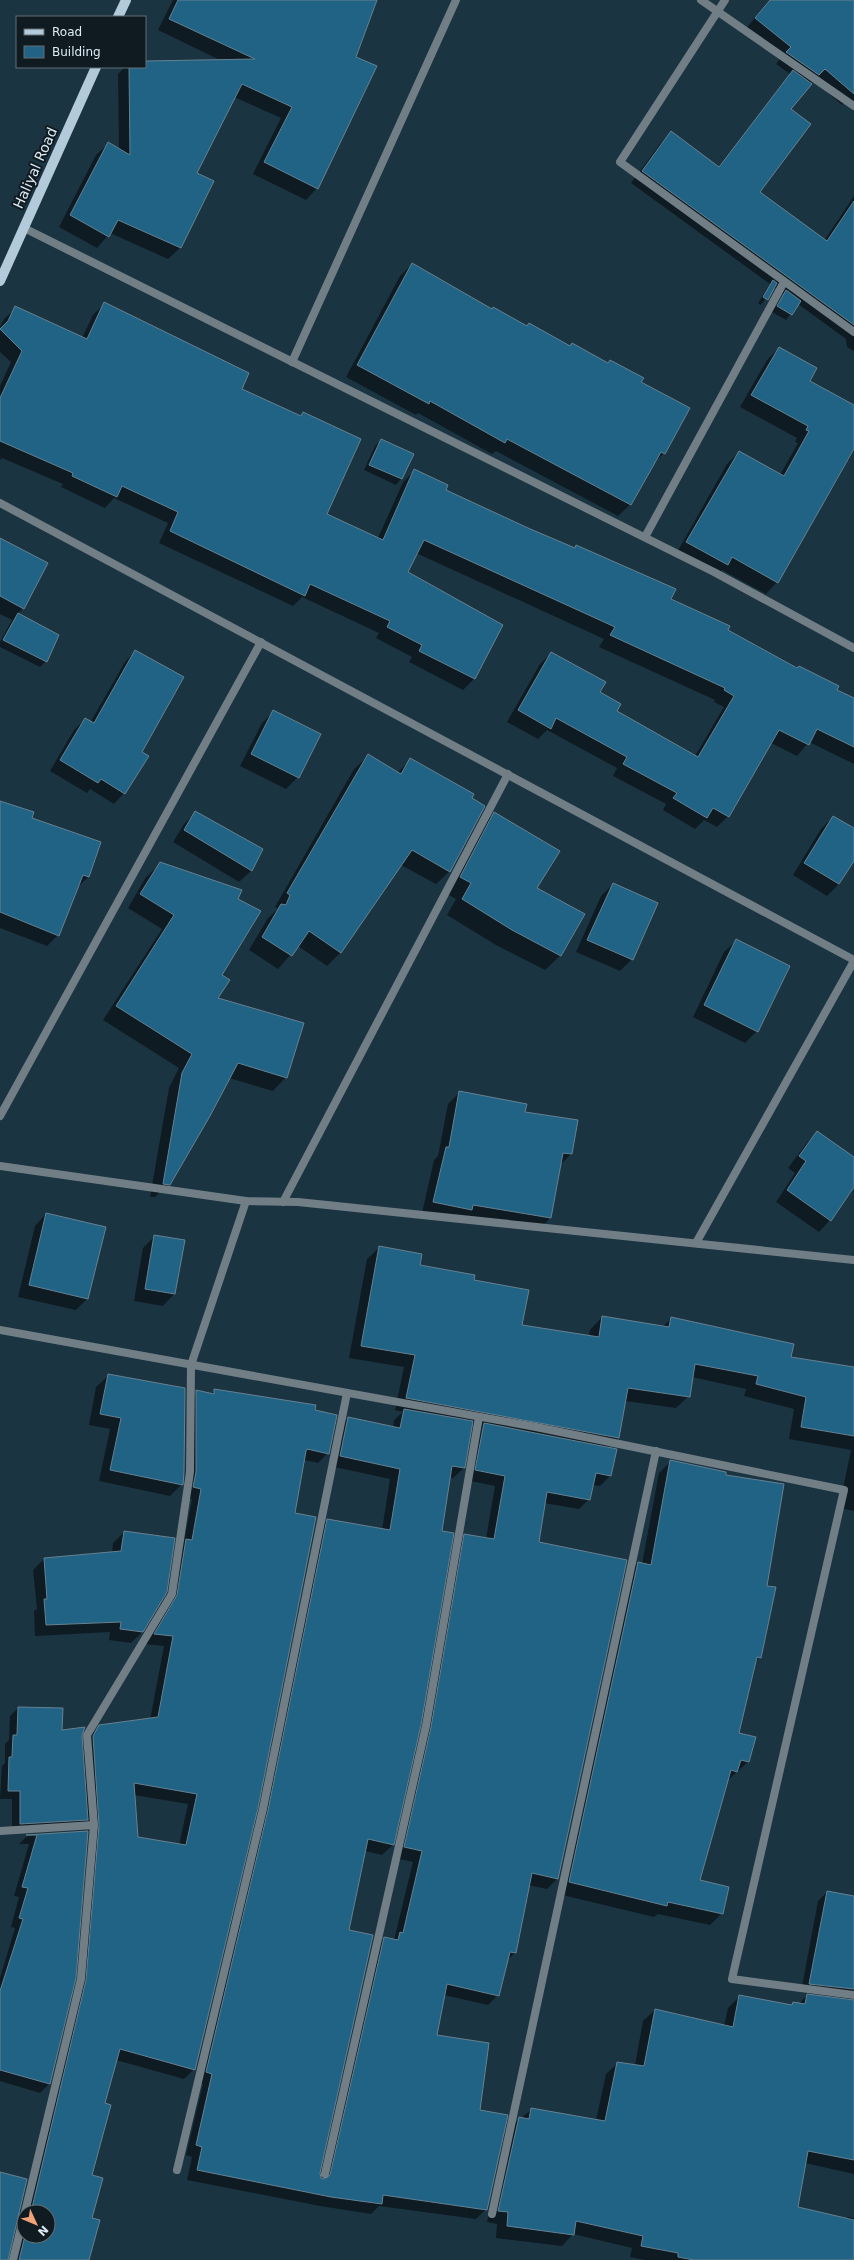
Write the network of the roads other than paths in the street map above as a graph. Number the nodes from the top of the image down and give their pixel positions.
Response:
1 (126, 0) edge
2 (456, 0) edge
3 (701, 0) edge
4 (725, 0) edge
5 (717, 11) junction
6 (118, 16) edge
7 (96, 68) edge
8 (854, 106) edge
9 (24, 228) junction
10 (0, 281) edge
11 (784, 282) junction
12 (854, 332) edge
13 (292, 362) junction
14 (0, 503) edge
15 (645, 537) junction
16 (261, 642) junction
17 (854, 648) edge
18 (508, 774) junction
19 (854, 960) edge
20 (0, 1116) edge
21 (0, 1166) edge
22 (246, 1201) junction
23 (283, 1202) junction
24 (696, 1243) junction
25 (854, 1260) edge
26 (0, 1330) edge
27 (192, 1365) junction
28 (348, 1393) junction
29 (479, 1416) junction
30 (656, 1451) junction
31 (94, 1825) junction
32 (0, 1831) edge
33 (854, 1995) edge
34 (177, 2170) dead end
35 (325, 2174) dead end
36 (27, 2204) edge
37 (492, 2214) dead end
38 (17, 2244) edge
39 (13, 2260) edge

1 - 6 main road
2 - 13 street
3 - 5 street
4 - 5 street
5 - 8 street
5 - 11 street
7 - 9 main road, Haliyal Road
9 - 10 main road, Haliyal Road
9 - 13 street
11 - 12 street
11 - 15 street
13 - 15 street
14 - 16 street
15 - 17 street
16 - 18 street
16 - 20 street
18 - 19 street
18 - 23 street
19 - 24 street
21 - 22 street
22 - 23 street
22 - 27 street
23 - 24 street
24 - 25 street
26 - 27 street
27 - 28 street
27 - 31 street
28 - 29 street
28 - 34 street
29 - 30 street
29 - 35 street
30 - 33 street
30 - 37 street
31 - 32 street
31 - 36 street
38 - 39 street

